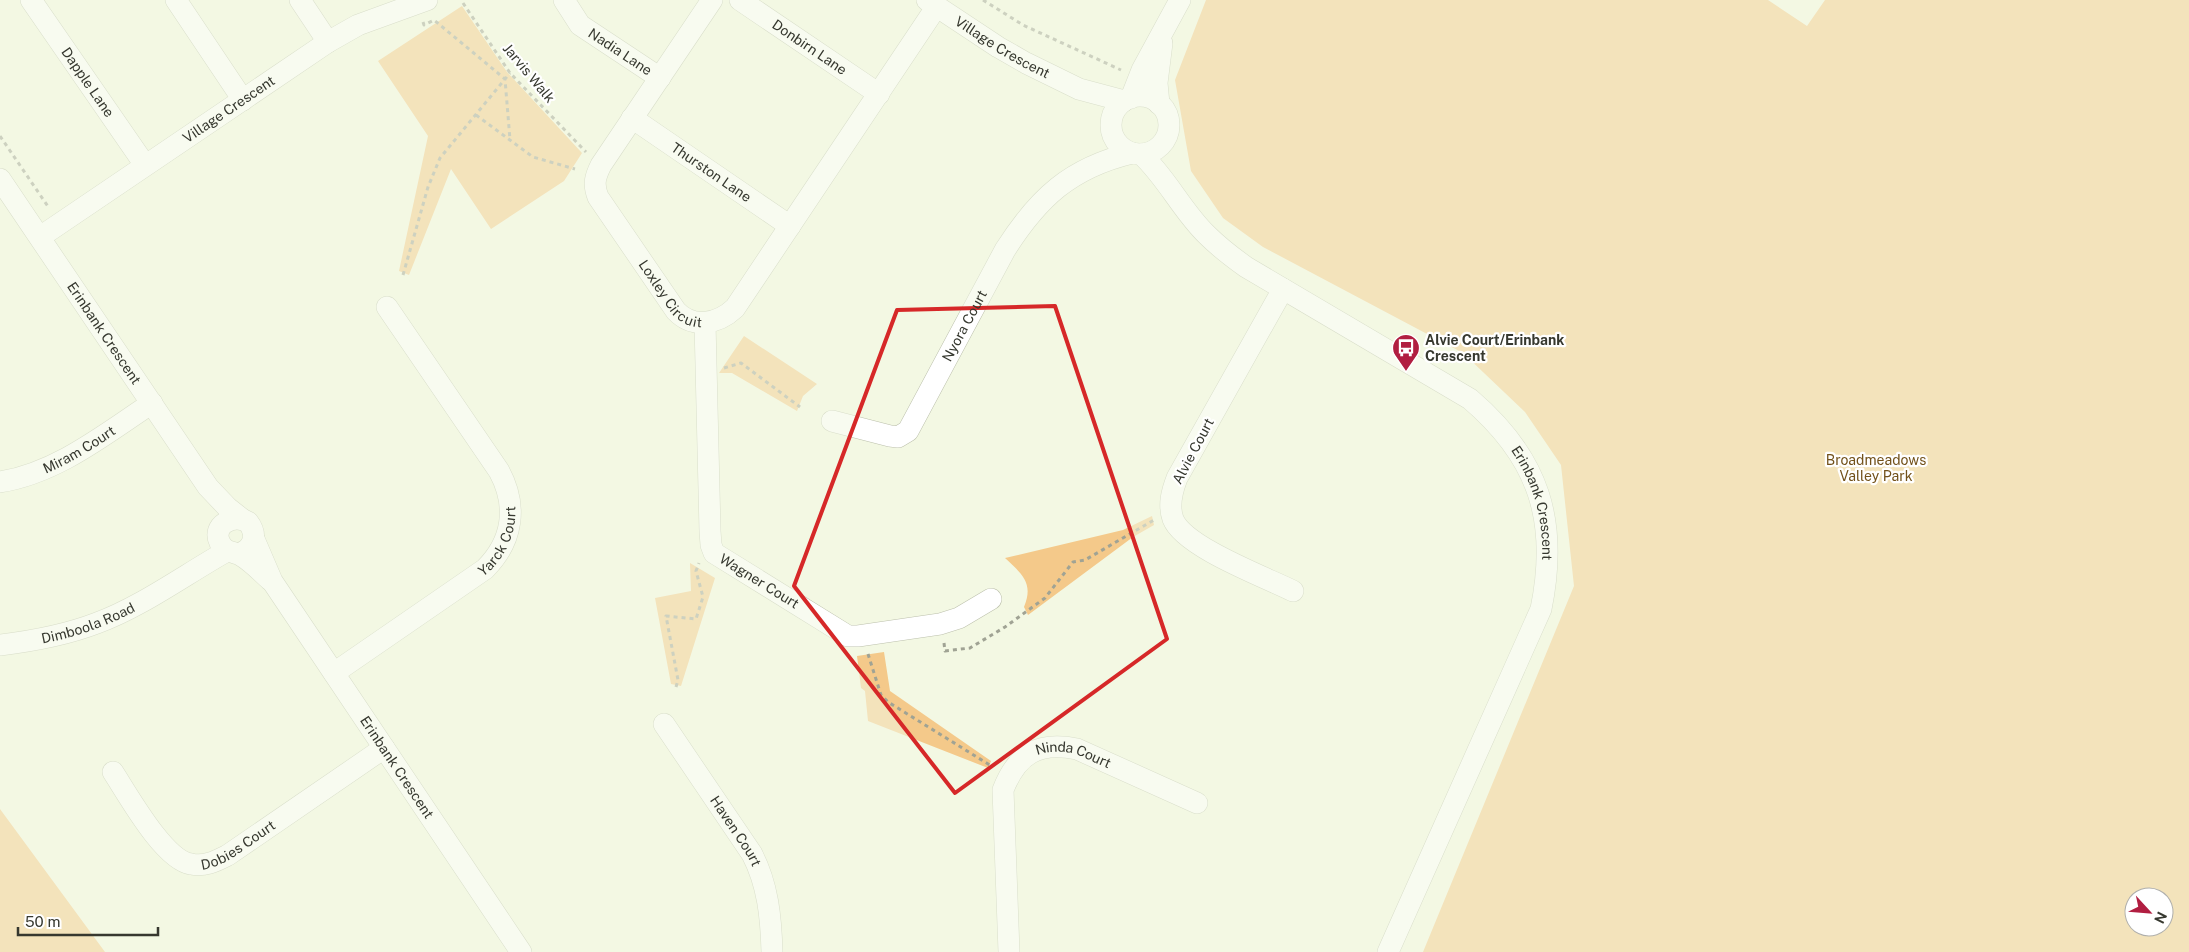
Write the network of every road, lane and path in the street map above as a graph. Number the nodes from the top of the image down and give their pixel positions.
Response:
1 (31, 0) edge
2 (176, 0) edge
3 (300, 0) edge
4 (564, 0) edge
5 (712, 0) edge
6 (740, 0) edge
7 (983, 0) edge
8 (1180, 0) edge
9 (422, 2) edge
10 (463, 3) dead end
11 (932, 3) edge
12 (1164, 33) junction
13 (328, 42) junction
14 (510, 73) junction
15 (660, 78) junction
16 (505, 79) junction
17 (1079, 89) junction
18 (1131, 92) junction
19 (879, 94) junction
20 (244, 100) junction
21 (1159, 104) junction
22 (476, 114) junction
23 (632, 118) junction
24 (1112, 128) junction
25 (0, 136) edge
26 (1165, 139) junction
27 (510, 140) junction
28 (586, 152) dead end
29 (1137, 153) junction
30 (145, 165) junction
31 (575, 169) dead end
32 (1081, 171) junction
33 (0, 179) edge
34 (1178, 198) junction
35 (58, 224) junction
36 (790, 226) junction
37 (40, 237) junction
38 (403, 275) dead end
39 (1283, 289) junction
40 (387, 306) dead end
41 (705, 322) junction
42 (706, 370) junction
43 (152, 404) junction
44 (800, 407) dead end
45 (832, 421) dead end
46 (0, 482) edge
47 (208, 487) junction
48 (242, 519) junction
49 (1155, 520) dead end
50 (254, 539) junction
51 (226, 541) junction
52 (714, 553) junction
53 (272, 582) junction
54 (1293, 591) dead end
55 (991, 599) dead end
56 (940, 624) junction
57 (858, 636) junction
58 (0, 645) edge
59 (334, 673) junction
60 (676, 687) dead end
61 (664, 724) dead end
62 (384, 748) junction
63 (112, 772) dead end
64 (1008, 777) junction
65 (1197, 803) dead end
66 (511, 948) edge
67 (772, 952) edge
68 (1008, 952) edge
69 (1388, 952) edge

1 - 30 street, Dapple Lane
2 - 20 street
3 - 13 street
4 - 15 street, Nadia Lane
5 - 15 street, Loxley Circuit
6 - 19 street, Donbirn Lane
7 - 18 path
8 - 12 street
9 - 13 street, Village Crescent
9 - 16 path
10 - 14 path, Jarvis Walk
11 - 17 street, Village Crescent
11 - 19 street, Loxley Circuit
12 - 18 street
12 - 21 street
13 - 20 street, Village Crescent
14 - 16 path
14 - 28 path, Jarvis Walk
15 - 23 street, Loxley Circuit
16 - 22 path
16 - 27 path
17 - 18 street, Village Crescent
17 - 24 street, Village Crescent
18 - 21 street
18 - 24 street
19 - 36 street, Loxley Circuit
20 - 30 street, Village Crescent
21 - 26 street
22 - 27 path
22 - 38 path
23 - 36 street, Thurston Lane
23 - 41 street, Loxley Circuit
24 - 29 street
24 - 32 street, Nyora Court
25 - 35 path
26 - 29 street
26 - 34 street, Erinbank Crescent
27 - 31 path
29 - 32 street, Nyora Court
29 - 34 street, Erinbank Crescent
30 - 35 street, Village Crescent
32 - 45 street, Nyora Court
33 - 37 street, Erinbank Crescent
34 - 39 street, Erinbank Crescent
35 - 37 street, Village Crescent
36 - 41 street, Loxley Circuit
37 - 43 street, Erinbank Crescent
39 - 54 street, Alvie Court
39 - 69 street, Erinbank Crescent
40 - 59 street, Yarck Court
41 - 42 street, Wagner Court
42 - 44 path
42 - 52 street, Wagner Court
43 - 46 street, Miram Court
43 - 47 street, Erinbank Crescent
47 - 48 street, Erinbank Crescent
47 - 51 street, Erinbank Crescent
48 - 50 street, Erinbank Crescent
48 - 51 street
49 - 56 path
50 - 51 street, Dimboola Road
50 - 53 street, Erinbank Crescent
51 - 53 street, Erinbank Crescent
51 - 58 street, Dimboola Road
52 - 57 street, Wagner Court
52 - 60 path
53 - 59 street, Erinbank Crescent
55 - 56 street, Wagner Court
56 - 57 street, Wagner Court
57 - 64 path
59 - 62 street, Erinbank Crescent
61 - 67 street, Haven Court
62 - 63 street, Dobies Court
62 - 66 street, Erinbank Crescent
64 - 65 street, Ninda Court
64 - 68 street, Ninda Court

